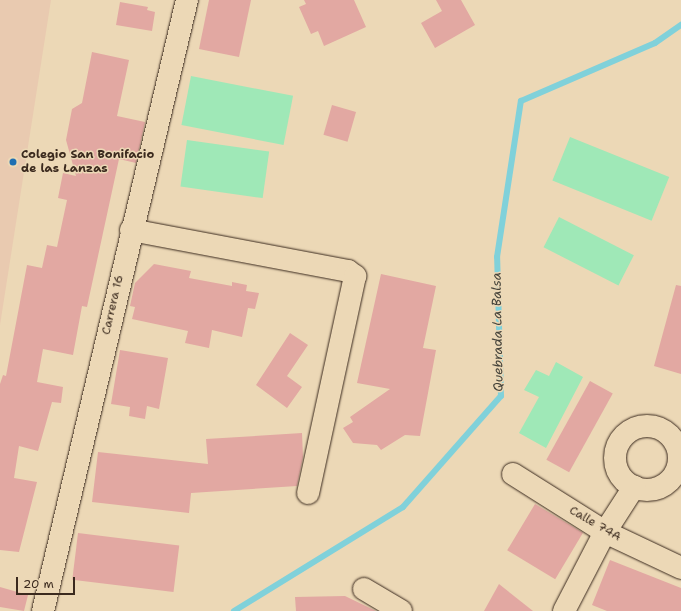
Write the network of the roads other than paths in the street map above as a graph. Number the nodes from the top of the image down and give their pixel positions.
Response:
1 (187, 0) edge
2 (131, 230) junction
3 (678, 438) edge
4 (513, 474) dead end
5 (634, 487) junction
6 (308, 493) dead end
7 (605, 532) junction
8 (681, 568) edge
9 (364, 589) dead end
10 (43, 611) edge
11 (401, 611) edge
12 (564, 611) edge

1 - 2 street, Carrera 16
2 - 6 street
2 - 10 street, Carrera 16
3 - 5 street
3 - 5 street
4 - 7 street, Calle 74A
5 - 7 street
7 - 8 street, Calle 74A
7 - 12 street
9 - 11 street

